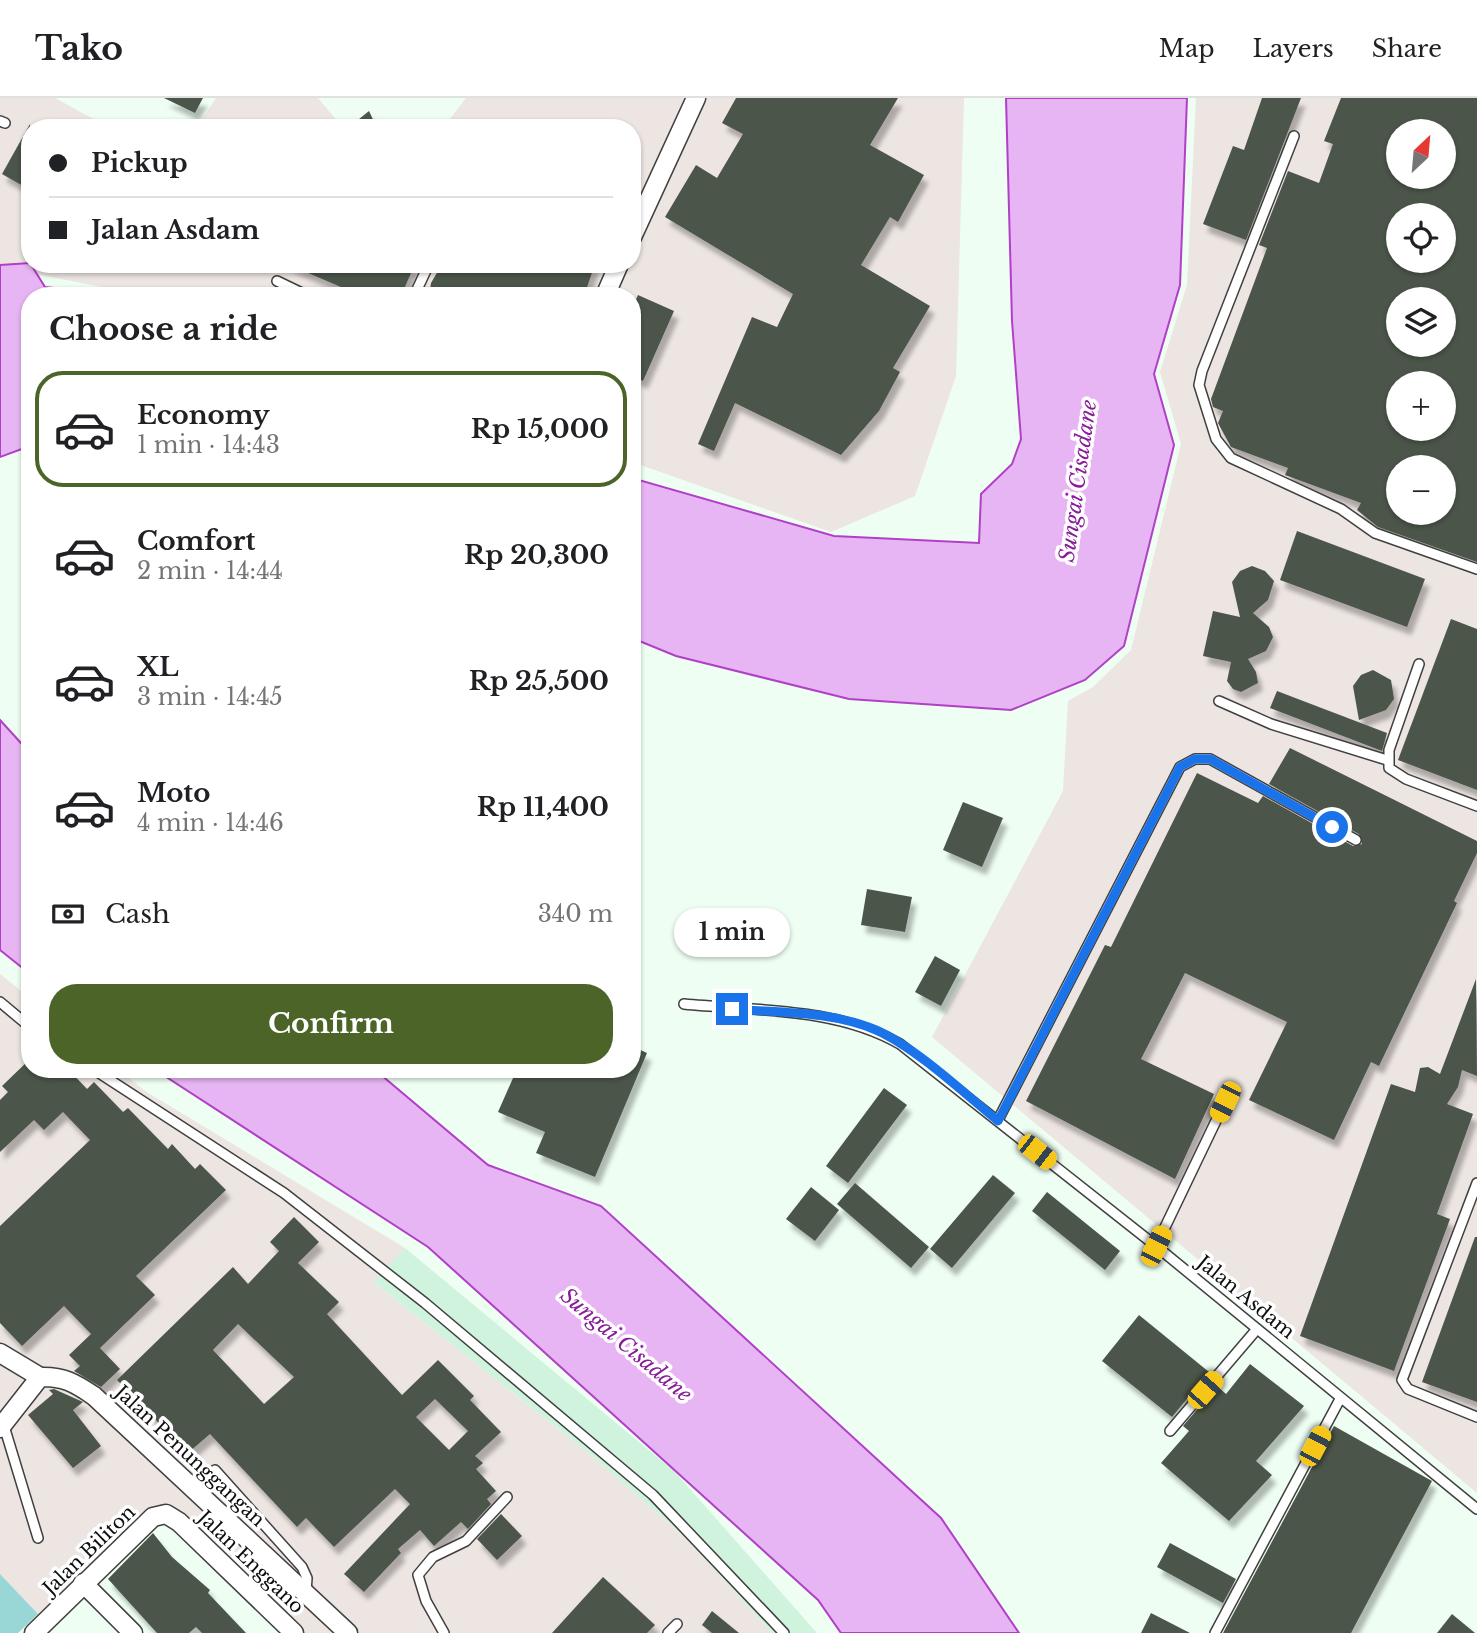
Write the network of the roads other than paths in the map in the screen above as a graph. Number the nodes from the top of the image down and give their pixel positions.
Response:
1 (696, 98) edge
2 (1294, 136) dead end
3 (641, 217) edge
4 (276, 281) dead end
5 (289, 287) edge
6 (1477, 569) edge
7 (1419, 664) dead end
8 (1219, 701) dead end
9 (1387, 760) junction
10 (1477, 806) edge
11 (1356, 840) dead end
12 (0, 1002) edge
13 (684, 1004) dead end
14 (21, 1020) edge
15 (107, 1078) edge
16 (1225, 1102) dead end
17 (998, 1121) junction
18 (1477, 1183) edge
19 (1156, 1246) junction
20 (1257, 1329) junction
21 (0, 1353) edge
22 (40, 1377) junction
23 (1340, 1399) junction
24 (1477, 1417) edge
25 (2, 1427) edge
26 (1170, 1431) dead end
27 (215, 1469) dead end
28 (507, 1497) dead end
29 (1477, 1509) edge
30 (179, 1522) joint
31 (38, 1538) dead end
32 (83, 1583) junction
33 (306, 1592) junction
34 (677, 1624) dead end
35 (34, 1633) edge
36 (133, 1633) edge
37 (294, 1633) edge
38 (348, 1633) edge
39 (444, 1633) edge
40 (668, 1633) edge
41 (785, 1633) edge
42 (1215, 1633) edge

1 - 3 street
2 - 6 lane
4 - 5 lane
7 - 9 lane
8 - 9 lane
9 - 10 lane
11 - 17 lane
12 - 14 lane
13 - 17 lane, Jalan Asdam
15 - 41 lane
16 - 19 lane
17 - 19 lane, Jalan Asdam
18 - 24 lane
19 - 20 lane, Jalan Asdam
20 - 23 lane, Jalan Asdam
20 - 26 lane
21 - 22 street
22 - 25 street
22 - 33 street, Jalan Penunggangan
23 - 29 lane, Jalan Asdam
23 - 42 lane
25 - 31 lane
27 - 33 lane
28 - 39 lane
30 - 32 street, Jalan Biliton
30 - 37 street, Jalan Enggano
32 - 35 street, Jalan Biliton
32 - 36 street
33 - 38 street, Jalan Penunggangan
34 - 40 lane

